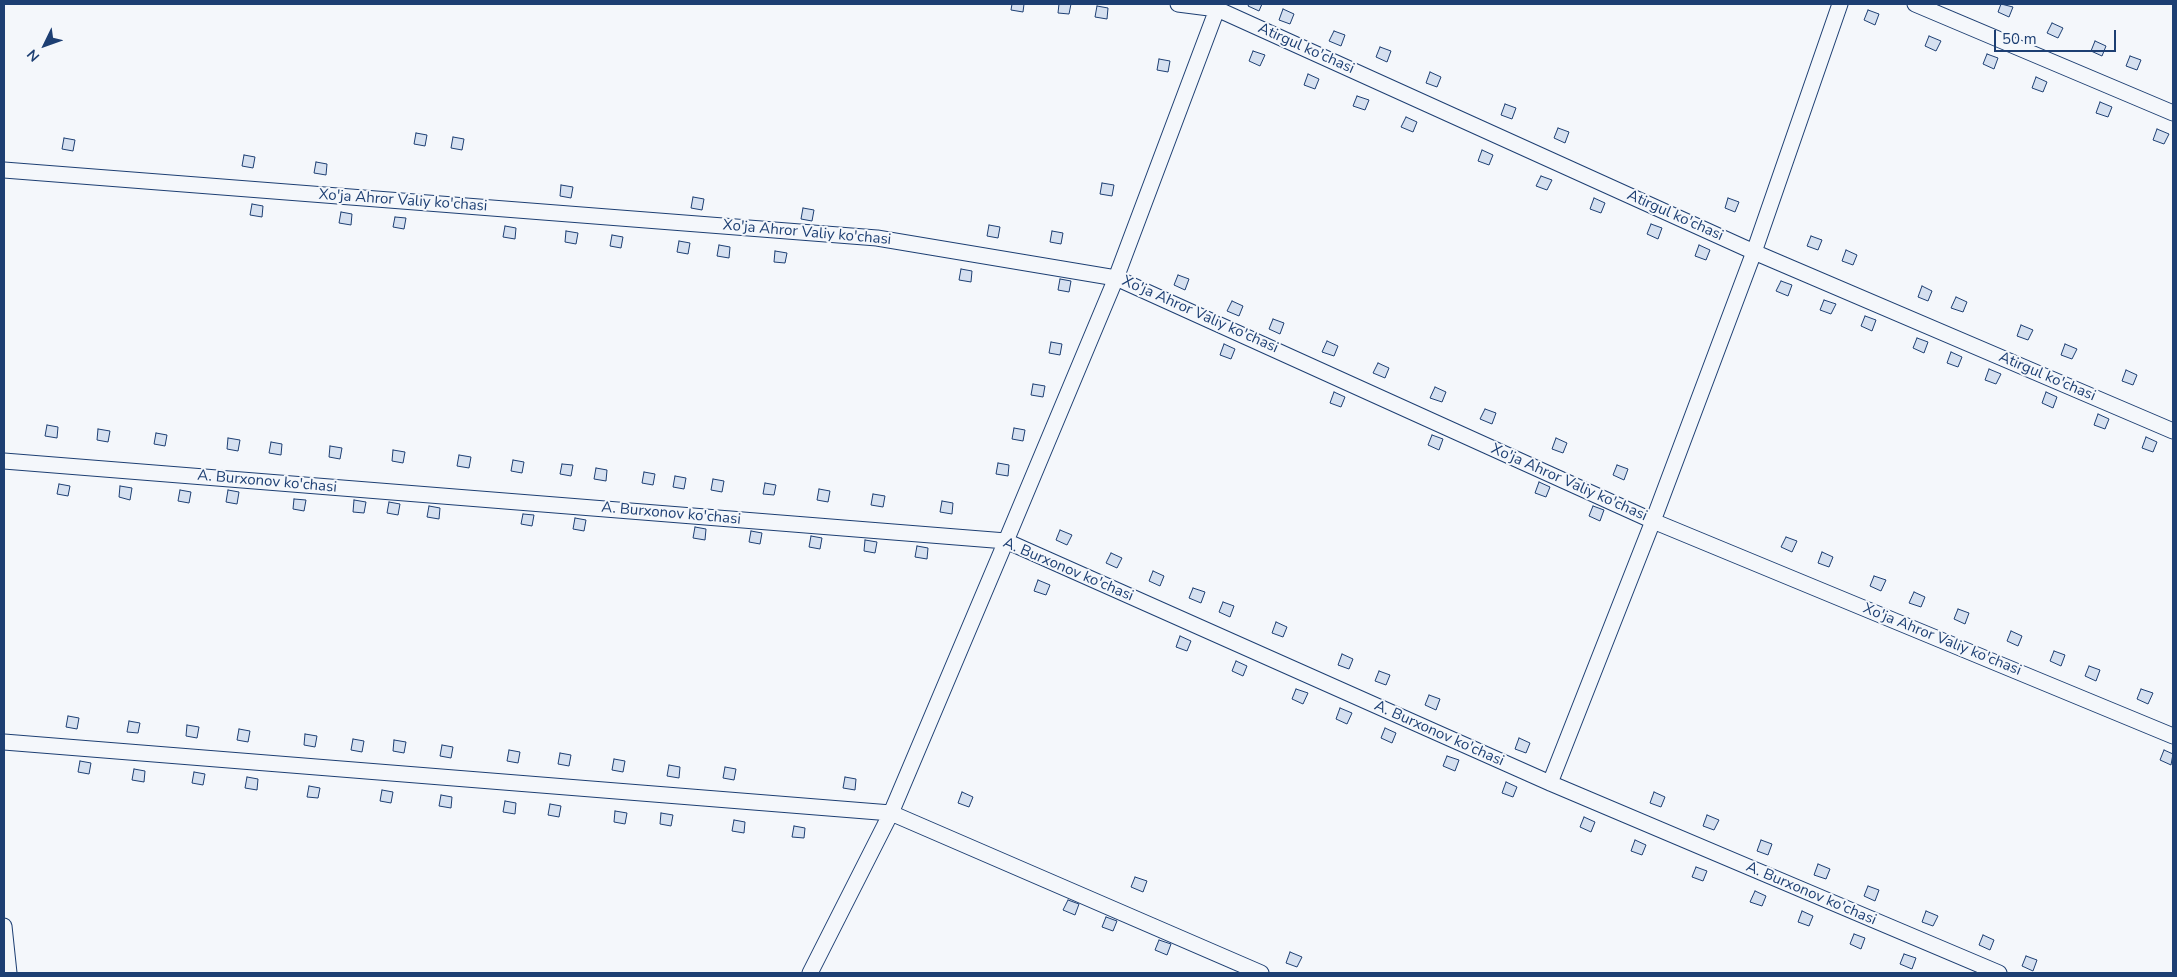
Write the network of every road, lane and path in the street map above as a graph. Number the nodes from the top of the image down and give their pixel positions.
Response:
1 (1178, 4) edge
2 (1840, 4) edge
3 (1916, 4) edge
4 (1218, 6) edge
5 (2173, 113) edge
6 (4, 170) edge
7 (1754, 252) junction
8 (1116, 278) junction
9 (2173, 431) edge
10 (4, 460) edge
11 (1653, 521) junction
12 (1006, 541) junction
13 (2173, 736) edge
14 (4, 742) edge
15 (1550, 783) junction
16 (891, 813) junction
17 (4, 926) edge
18 (9, 973) edge
19 (810, 973) edge
20 (1261, 973) edge
21 (1999, 973) edge

1 - 4 street, Atirgul ko'chasi
2 - 7 street
3 - 5 street
4 - 7 street, Atirgul ko'chasi
4 - 8 street
6 - 8 street, Xo'ja Ahror Valiy ko'chasi
7 - 9 street, Atirgul ko'chasi
7 - 11 street
8 - 11 street, Xo'ja Ahror Valiy ko'chasi
8 - 12 street
10 - 12 street, A. Burxonov ko'chasi
11 - 13 street, Xo'ja Ahror Valiy ko'chasi
11 - 15 street
12 - 15 street, A. Burxonov ko'chasi
12 - 16 street
14 - 16 street
15 - 21 street, A. Burxonov ko'chasi
16 - 19 street
16 - 20 street
17 - 18 street

